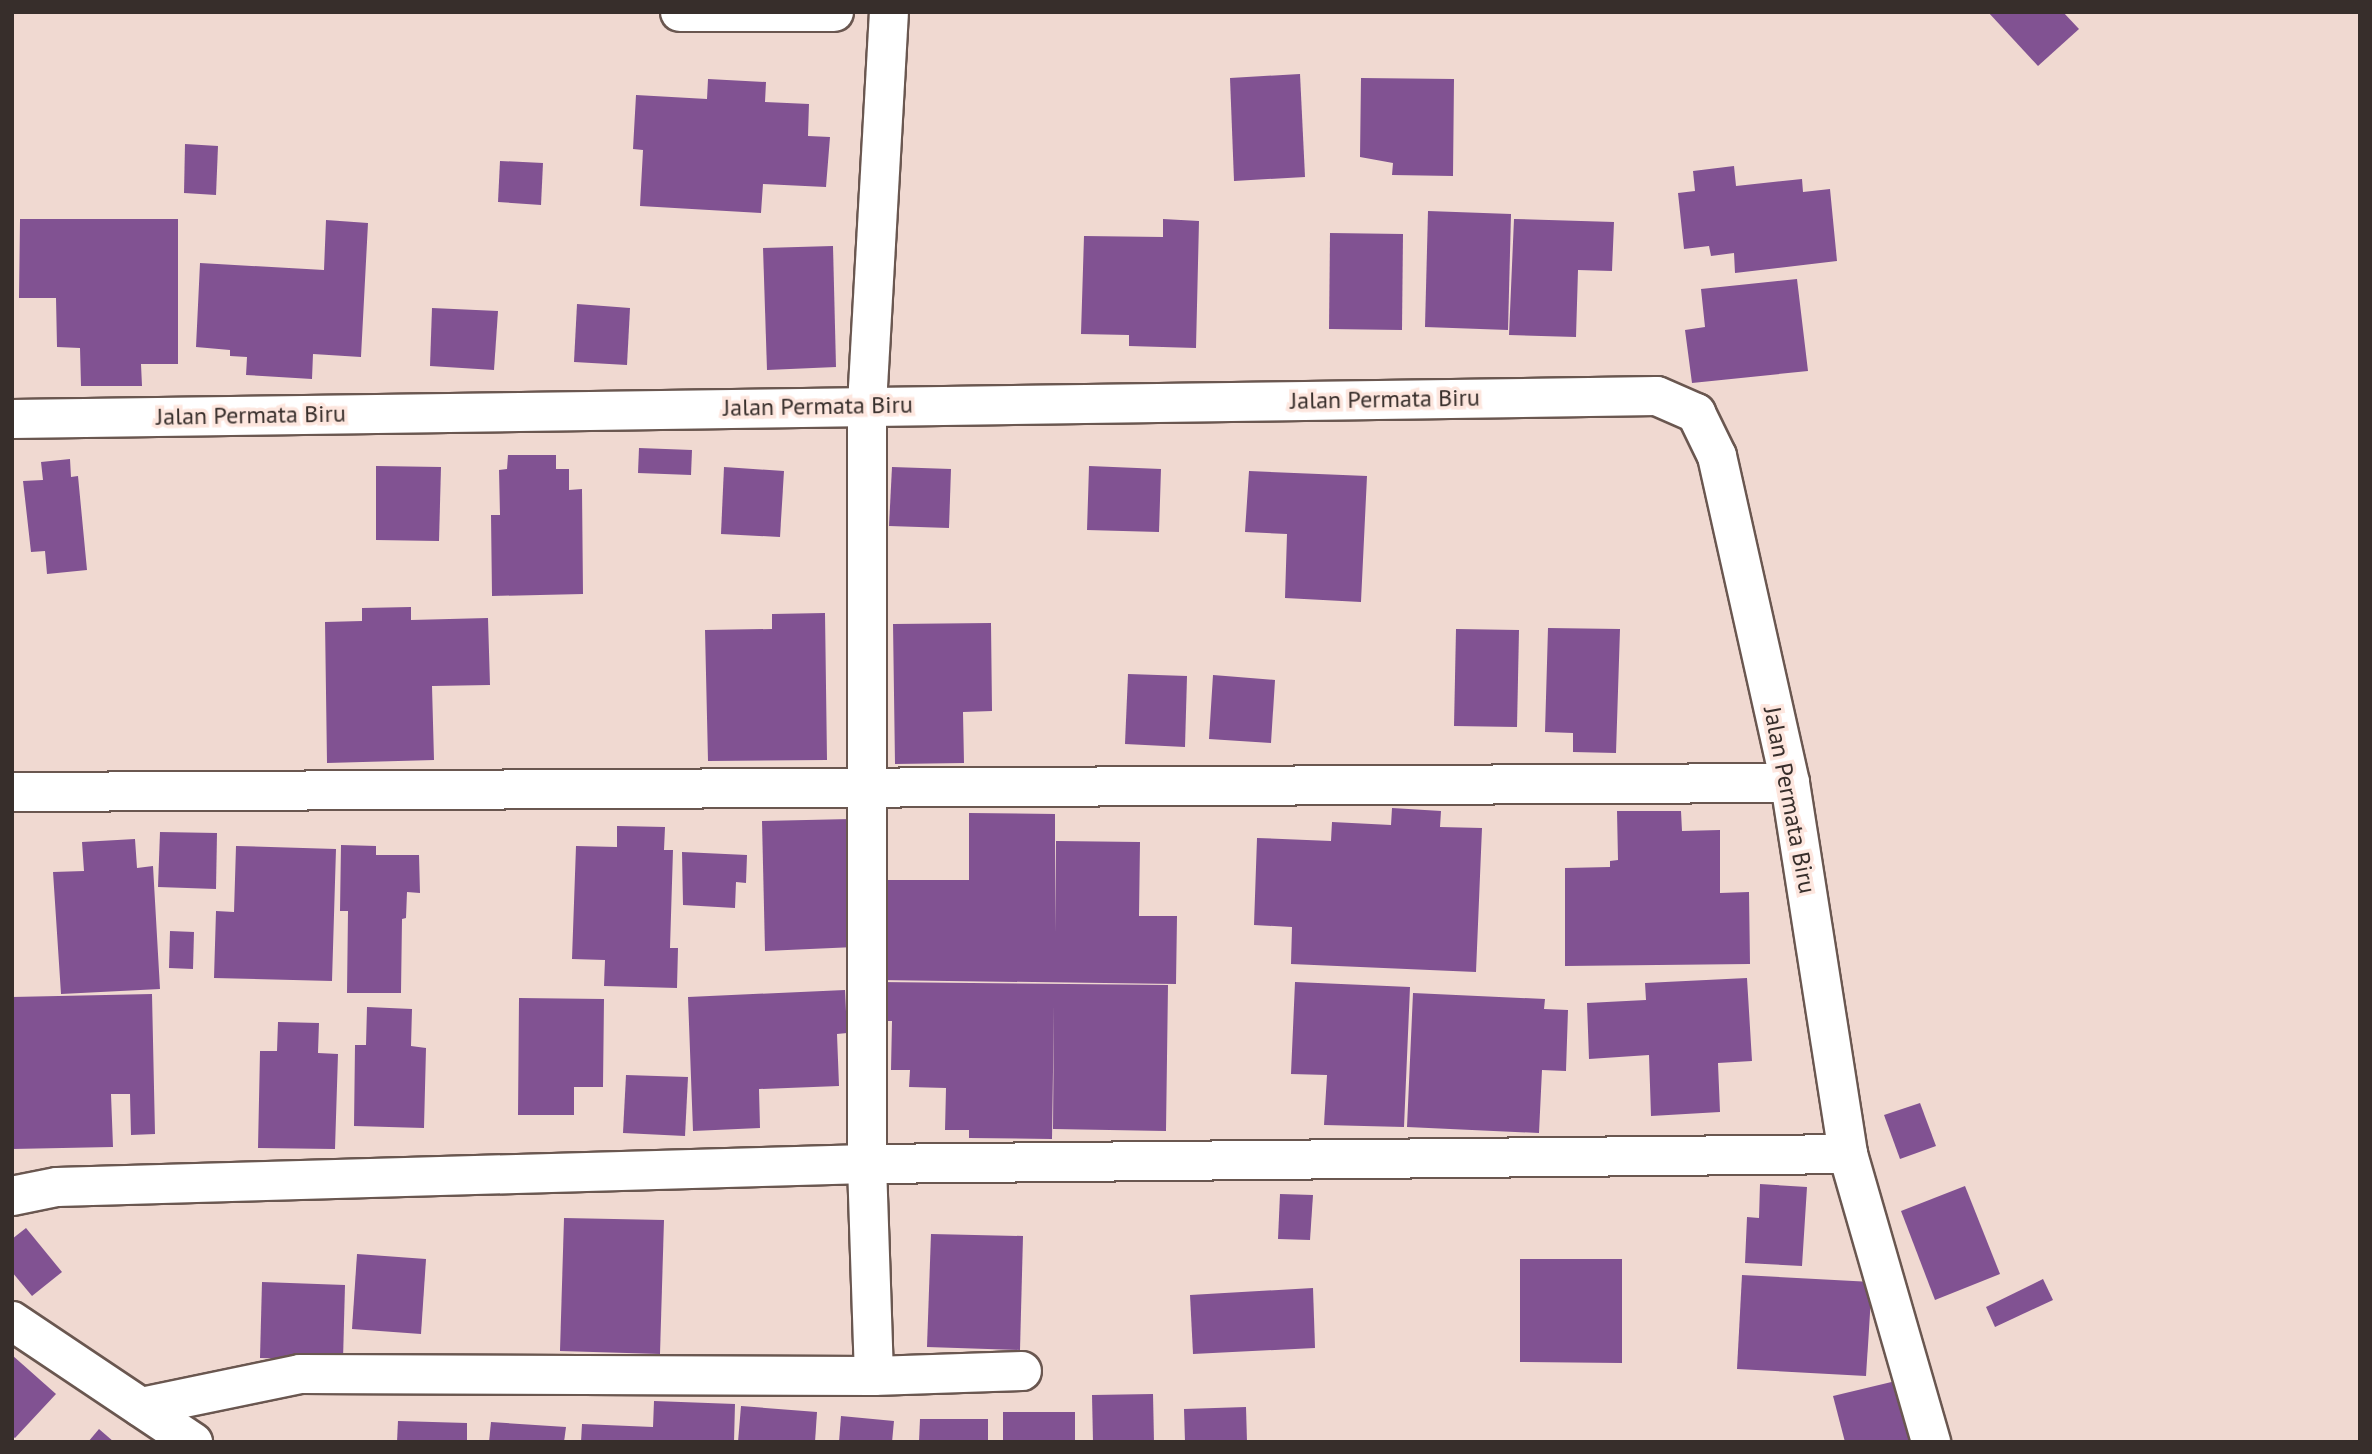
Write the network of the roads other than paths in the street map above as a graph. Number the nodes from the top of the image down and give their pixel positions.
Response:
1 (680, 12) edge
2 (834, 12) edge
3 (889, 12) edge
4 (867, 405) junction
5 (12, 419) edge
6 (1790, 783) junction
7 (867, 784) junction
8 (12, 792) edge
9 (1848, 1154) junction
10 (867, 1164) junction
11 (12, 1196) edge
12 (12, 1321) edge
13 (1022, 1371) dead end
14 (874, 1376) junction
15 (141, 1407) junction
16 (193, 1442) edge
17 (1931, 1442) edge

1 - 2 street
3 - 4 street
4 - 5 street, Jalan Permata Biru
4 - 6 street, Jalan Permata Biru
4 - 7 street
6 - 7 street
6 - 9 street, Jalan Permata Biru
7 - 8 street
7 - 10 street
9 - 10 street
9 - 17 street, Jalan Permata Biru
10 - 11 street
10 - 14 street
12 - 15 street
13 - 14 street
14 - 15 street
15 - 16 street

